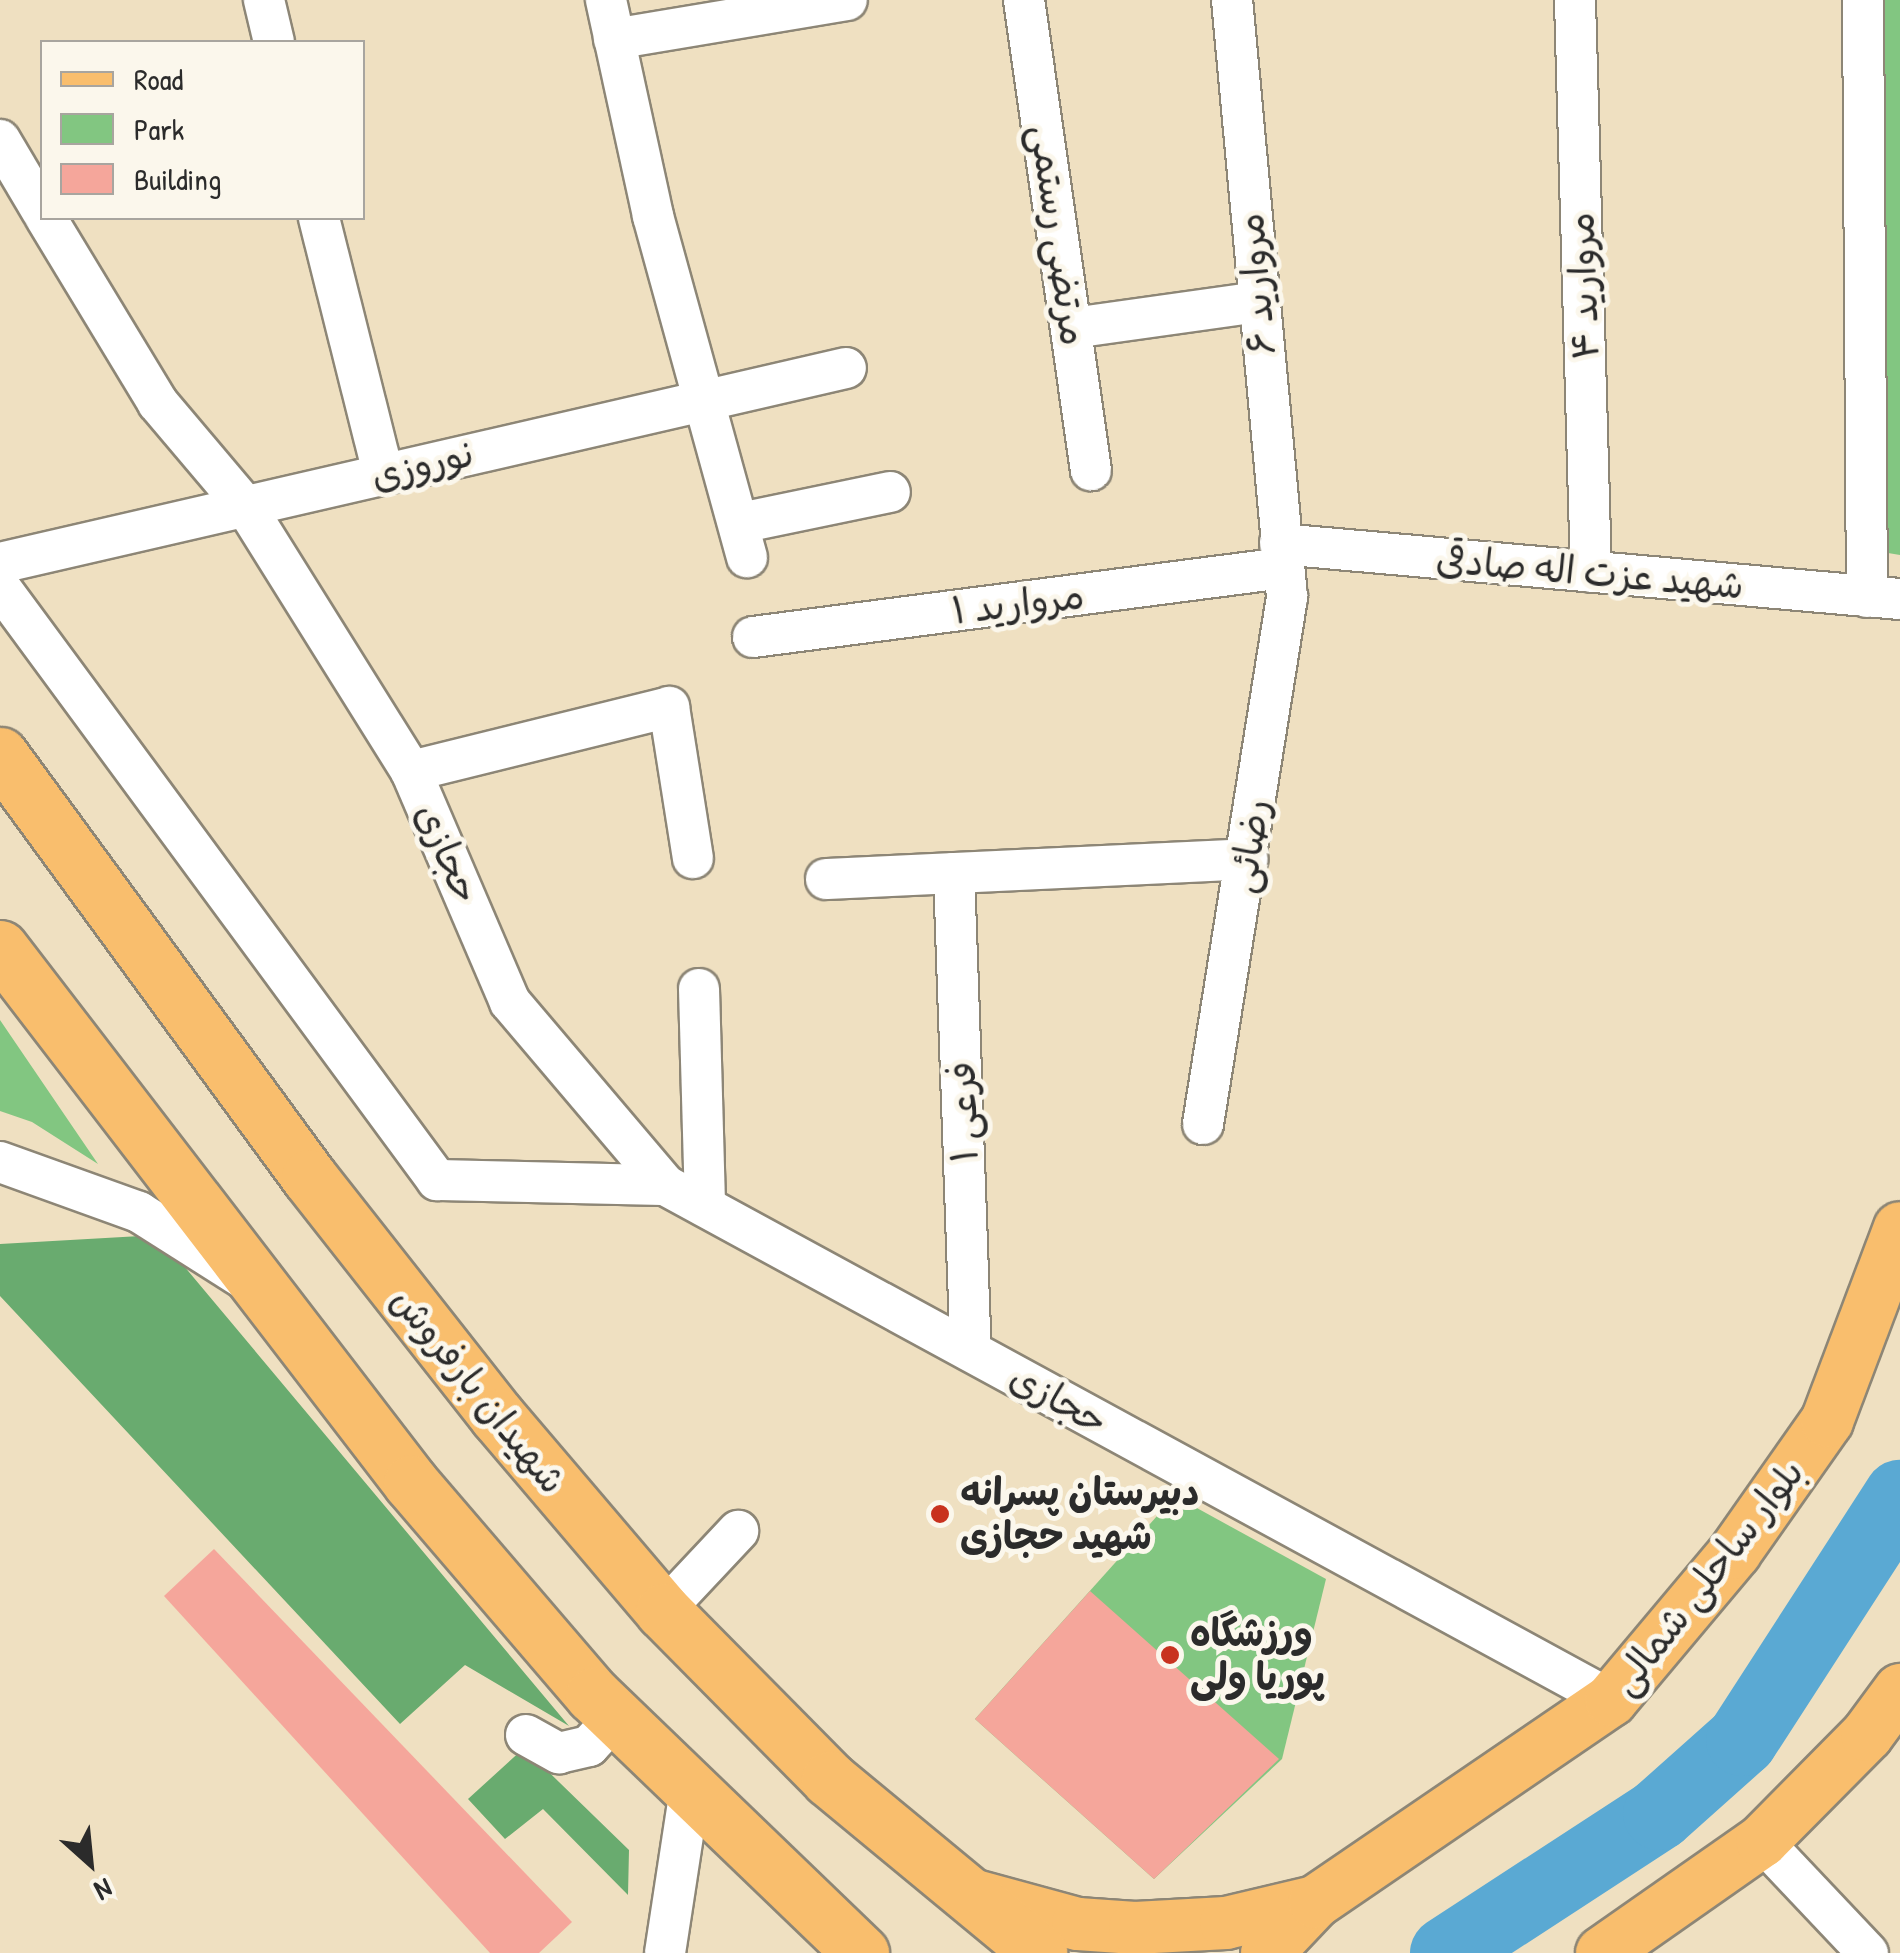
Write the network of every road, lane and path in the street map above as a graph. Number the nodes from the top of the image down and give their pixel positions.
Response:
1 (264, 0) edge
2 (606, 0) edge
3 (847, 0) edge
4 (1024, 0) edge
5 (1232, 0) edge
6 (1575, 0) edge
7 (1863, 0) edge
8 (614, 39) junction
9 (274, 40) edge
10 (0, 140) edge
11 (40, 208) edge
12 (47, 220) edge
13 (319, 220) edge
14 (1258, 302) junction
15 (1073, 328) junction
16 (846, 368) dead end
17 (707, 396) junction
18 (1091, 470) dead end
19 (383, 473) junction
20 (890, 492) dead end
21 (246, 507) junction
22 (1282, 556) junction
23 (0, 563) edge
24 (1591, 572) junction
25 (0, 587) edge
26 (1883, 598) edge
27 (753, 637) dead end
28 (0, 755) edge
29 (411, 770) junction
30 (693, 858) dead end
31 (1248, 859) junction
32 (954, 872) junction
33 (826, 879) dead end
34 (0, 948) edge
35 (699, 989) dead end
36 (1203, 1124) dead end
37 (8, 1171) edge
38 (665, 1185) junction
39 (705, 1206) junction
40 (1900, 1228) edge
41 (254, 1285) junction
42 (972, 1352) junction
43 (738, 1531) dead end
44 (663, 1611) junction
45 (1900, 1690) edge
46 (1611, 1700) junction
47 (616, 1717) junction
48 (526, 1736) dead end
49 (690, 1790) junction
50 (1762, 1841) junction
51 (966, 1894) junction
52 (1315, 1902) junction
53 (1856, 1949) edge
54 (855, 1952) edge
55 (664, 1953) edge
56 (1039, 1953) edge
57 (1267, 1953) edge
58 (1290, 1953) edge
59 (1602, 1953) edge

1 - 9 street
2 - 8 street
3 - 8 street
4 - 15 street, مرتضی رستمی
5 - 14 street, مروارید ۶
6 - 24 street, مروارید ۴
7 - 26 street
8 - 17 street
10 - 11 street
12 - 21 street, حجازی
13 - 19 street
14 - 15 street
14 - 22 street, مروارید ۶
15 - 18 street, مرتضی رستمی
16 - 17 street, نوروزی
17 - 19 street, نوروزی
17 - 20 street
19 - 21 street, نوروزی
21 - 23 street, نوروزی
21 - 29 street, حجازی
22 - 24 street, شهید عزت اله صادقی
22 - 27 street, مروارید ۱
22 - 31 street, رضائی
24 - 26 street, شهید عزت اله صادقی
25 - 38 street, حجازی
28 - 44 highway, شهیدان بارفروش
29 - 30 street
29 - 38 street, حجازی
31 - 32 street
31 - 36 street, رضائی
32 - 33 street
32 - 42 street, فرعی ۱
34 - 41 highway
35 - 39 street
37 - 41 street
38 - 39 street, حجازی
39 - 42 street, حجازی
40 - 46 main road, بلوار ساحلی شمالی
41 - 47 highway
42 - 46 street, حجازی
43 - 44 street
44 - 51 highway, شهیدان بارفروش
45 - 50 main road
46 - 52 main road, بلوار ساحلی شمالی
47 - 48 street
47 - 49 highway
49 - 54 highway
49 - 55 street
50 - 53 street
50 - 59 main road
51 - 52 main road
51 - 56 highway, شهیدان بارفروش
52 - 57 main road, بلوار ساحلی شمالی
52 - 58 main road

